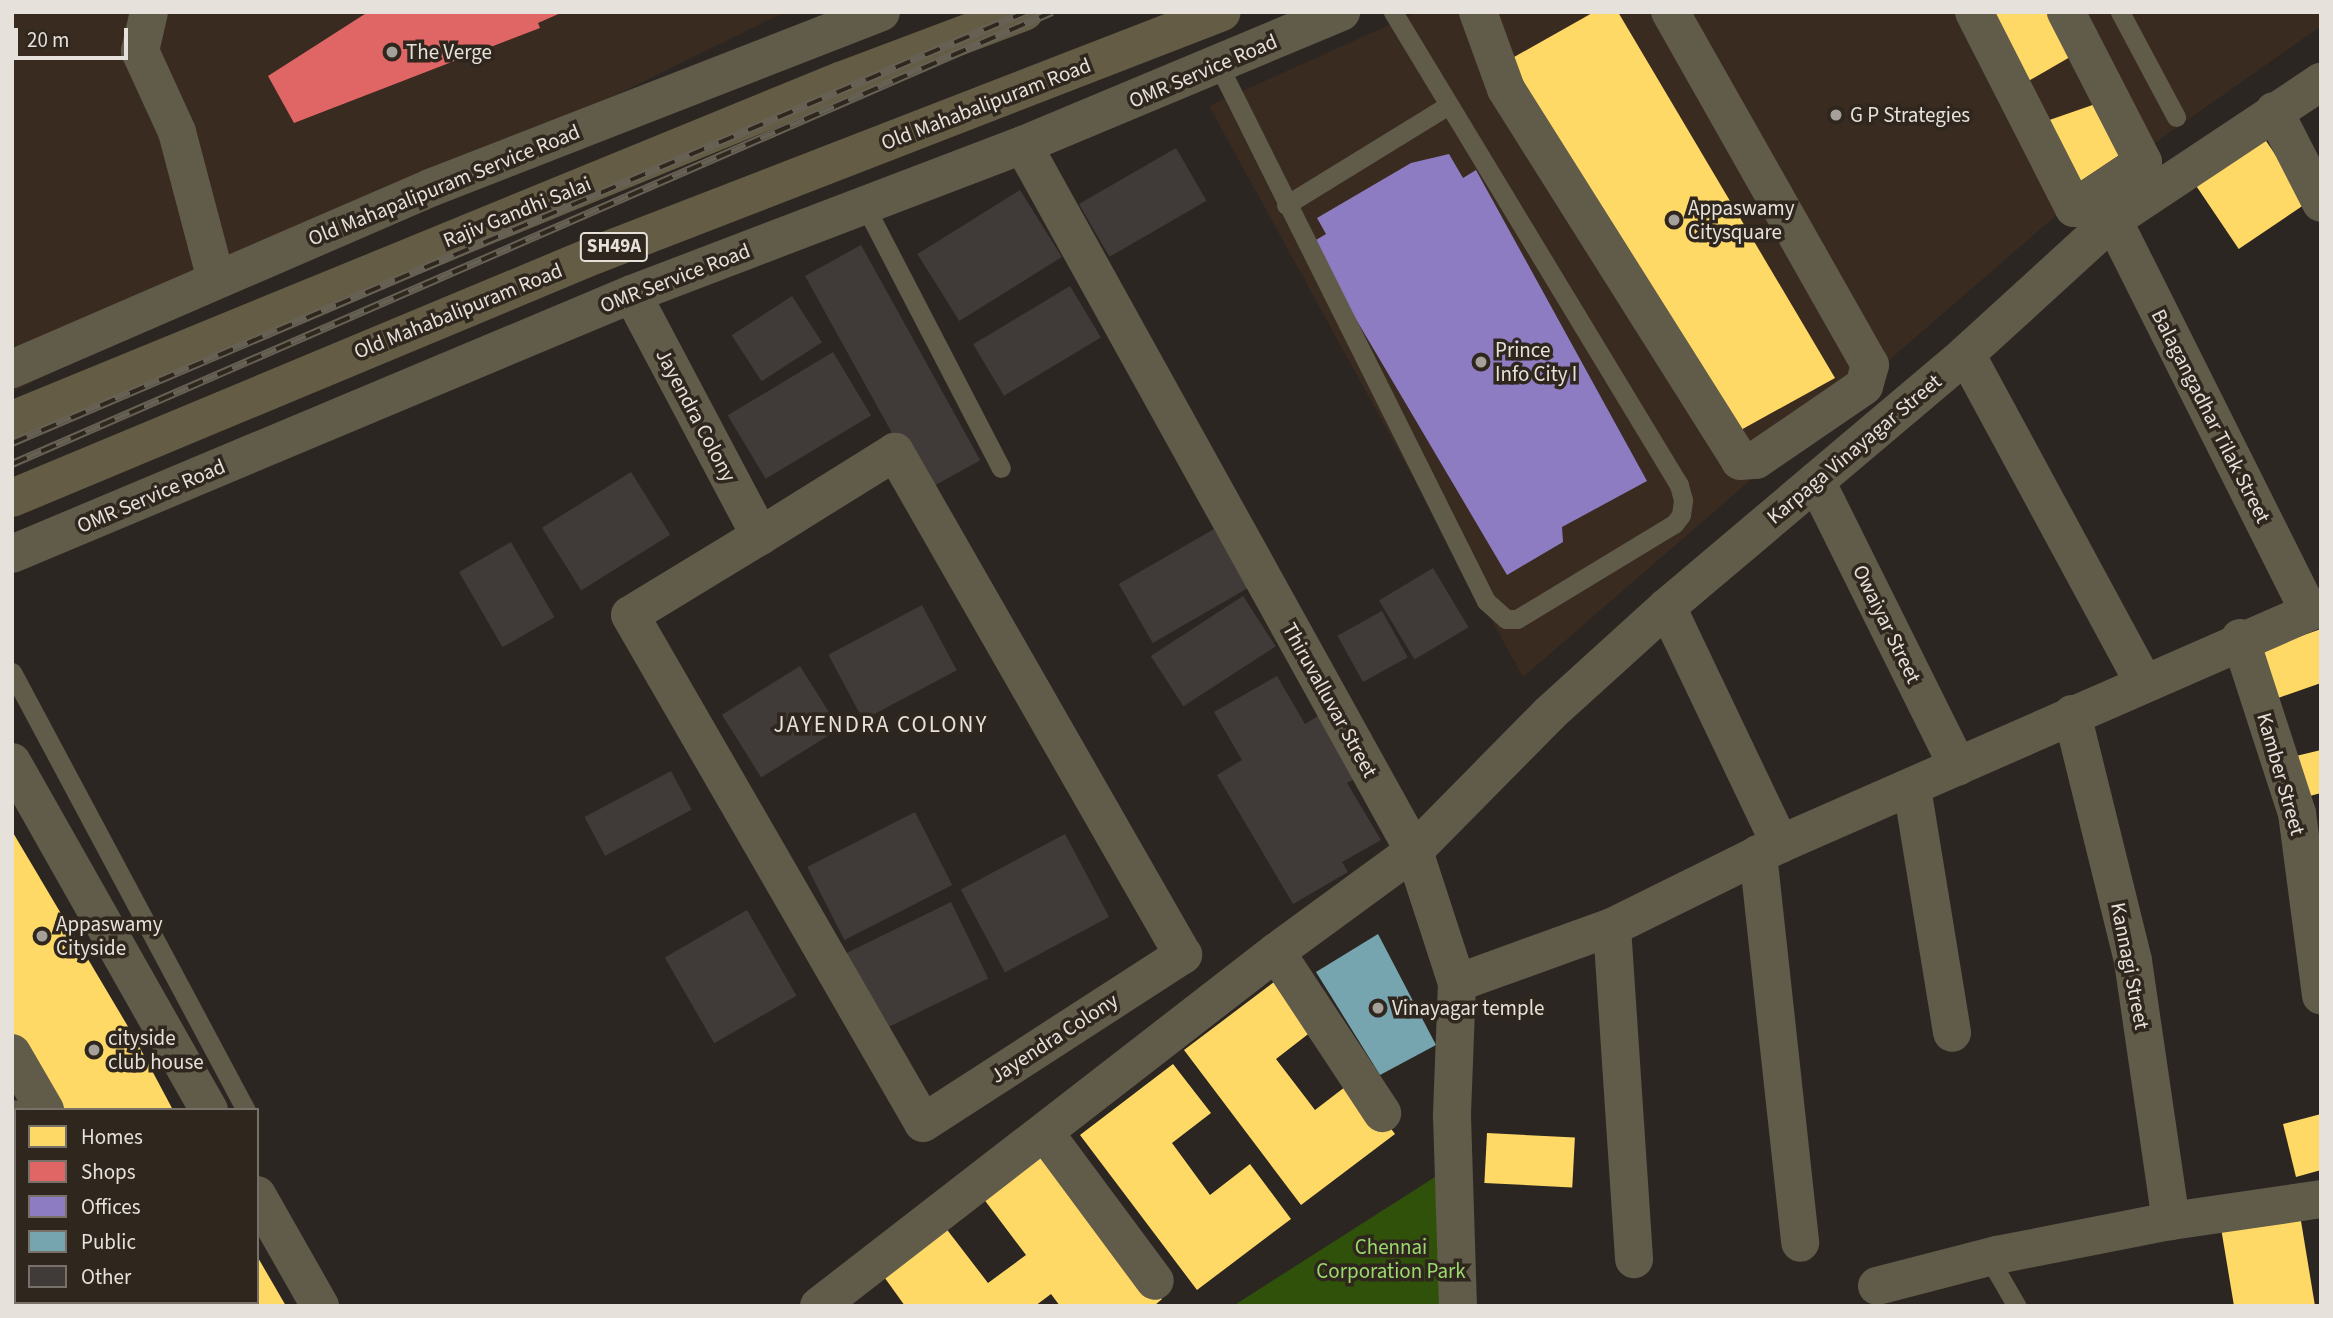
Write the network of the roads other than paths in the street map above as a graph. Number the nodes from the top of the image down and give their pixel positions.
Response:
1 (149, 12) edge
2 (881, 12) edge
3 (1024, 12) edge
4 (1222, 12) edge
5 (1342, 12) edge
6 (1393, 12) edge
7 (1478, 12) edge
8 (1670, 12) edge
9 (1974, 12) edge
10 (2066, 12) edge
11 (2120, 12) edge
12 (1219, 66) junction
13 (2321, 82) edge
14 (1447, 106) junction
15 (2274, 111) junction
16 (2176, 117) dead end
17 (1023, 145) junction
18 (2321, 203) edge
19 (1286, 205) junction
20 (865, 206) junction
21 (2113, 219) junction
22 (216, 280) junction
23 (632, 294) junction
24 (1966, 354) junction
25 (12, 369) edge
26 (12, 420) edge
27 (1001, 468) dead end
28 (1816, 481) junction
29 (12, 498) edge
30 (760, 536) junction
31 (12, 554) edge
32 (1667, 607) junction
33 (2315, 609) edge
34 (2241, 638) junction
35 (12, 672) edge
36 (2143, 682) junction
37 (2072, 714) junction
38 (12, 762) edge
39 (1958, 767) junction
40 (1912, 788) junction
41 (1769, 849) junction
42 (1414, 851) junction
43 (1612, 927) junction
44 (1276, 952) junction
45 (1457, 983) junction
46 (2321, 995) edge
47 (1952, 1033) dead end
48 (12, 1053) edge
49 (44, 1108) edge
50 (208, 1108) edge
51 (245, 1108) edge
52 (1382, 1113) dead end
53 (1045, 1133) junction
54 (259, 1199) edge
55 (2321, 1199) edge
56 (2171, 1221) junction
57 (1800, 1243) dead end
58 (1997, 1255) junction
59 (1634, 1259) dead end
60 (1155, 1281) dead end
61 (1877, 1286) dead end
62 (836, 1301) edge
63 (320, 1306) edge
64 (1458, 1306) edge
65 (2017, 1306) edge

1 - 22 street
2 - 22 street, Old Mahapalipuram Service Road
3 - 26 main road, Rajiv Gandhi Salai
4 - 29 main road, Old Mahabalipuram Road / SH49A
5 - 12 street, OMR Service Road
6 - 14 lane
7 - 8 street
9 - 10 street
11 - 16 lane
12 - 17 street, OMR Service Road
12 - 19 lane
13 - 15 street, Karpaga Vinayagar Street
14 - 19 lane
14 - 19 lane
15 - 18 street
15 - 21 street, Karpaga Vinayagar Street
17 - 20 street, OMR Service Road
17 - 42 street, Thiruvalluvar Street
20 - 23 street, OMR Service Road
20 - 27 lane
21 - 24 street, Karpaga Vinayagar Street
21 - 33 street, Balagangadhar Tilak Street
22 - 25 street, Old Mahapalipuram Service Road
23 - 30 street, Jayendra Colony
23 - 31 street, OMR Service Road
24 - 28 street, Karpaga Vinayagar Street
24 - 36 street
28 - 32 street, Karpaga Vinayagar Street
28 - 39 street, Owaiyar Street
30 - 30 street, Jayendra Colony
32 - 41 street
32 - 42 street, Karpaga Vinayagar Street
33 - 34 street
34 - 36 street
34 - 46 street, Kamber Street
35 - 51 lane
36 - 37 street
37 - 39 street
37 - 56 street, Kannagi Street
38 - 50 street
39 - 40 street
40 - 41 street
40 - 47 street
41 - 43 street
41 - 57 street
42 - 44 street, Karpaga Vinayagar Street
42 - 45 street, Thiruvalluvar Street
43 - 45 street
43 - 59 street
44 - 52 street
44 - 53 street, Karpaga Vinayagar Street
45 - 64 street, Thiruvalluvar Street
48 - 49 street
53 - 60 street
53 - 62 street, Karpaga Vinayagar Street
54 - 63 street
55 - 56 street
56 - 58 street
58 - 61 street
58 - 65 lane

